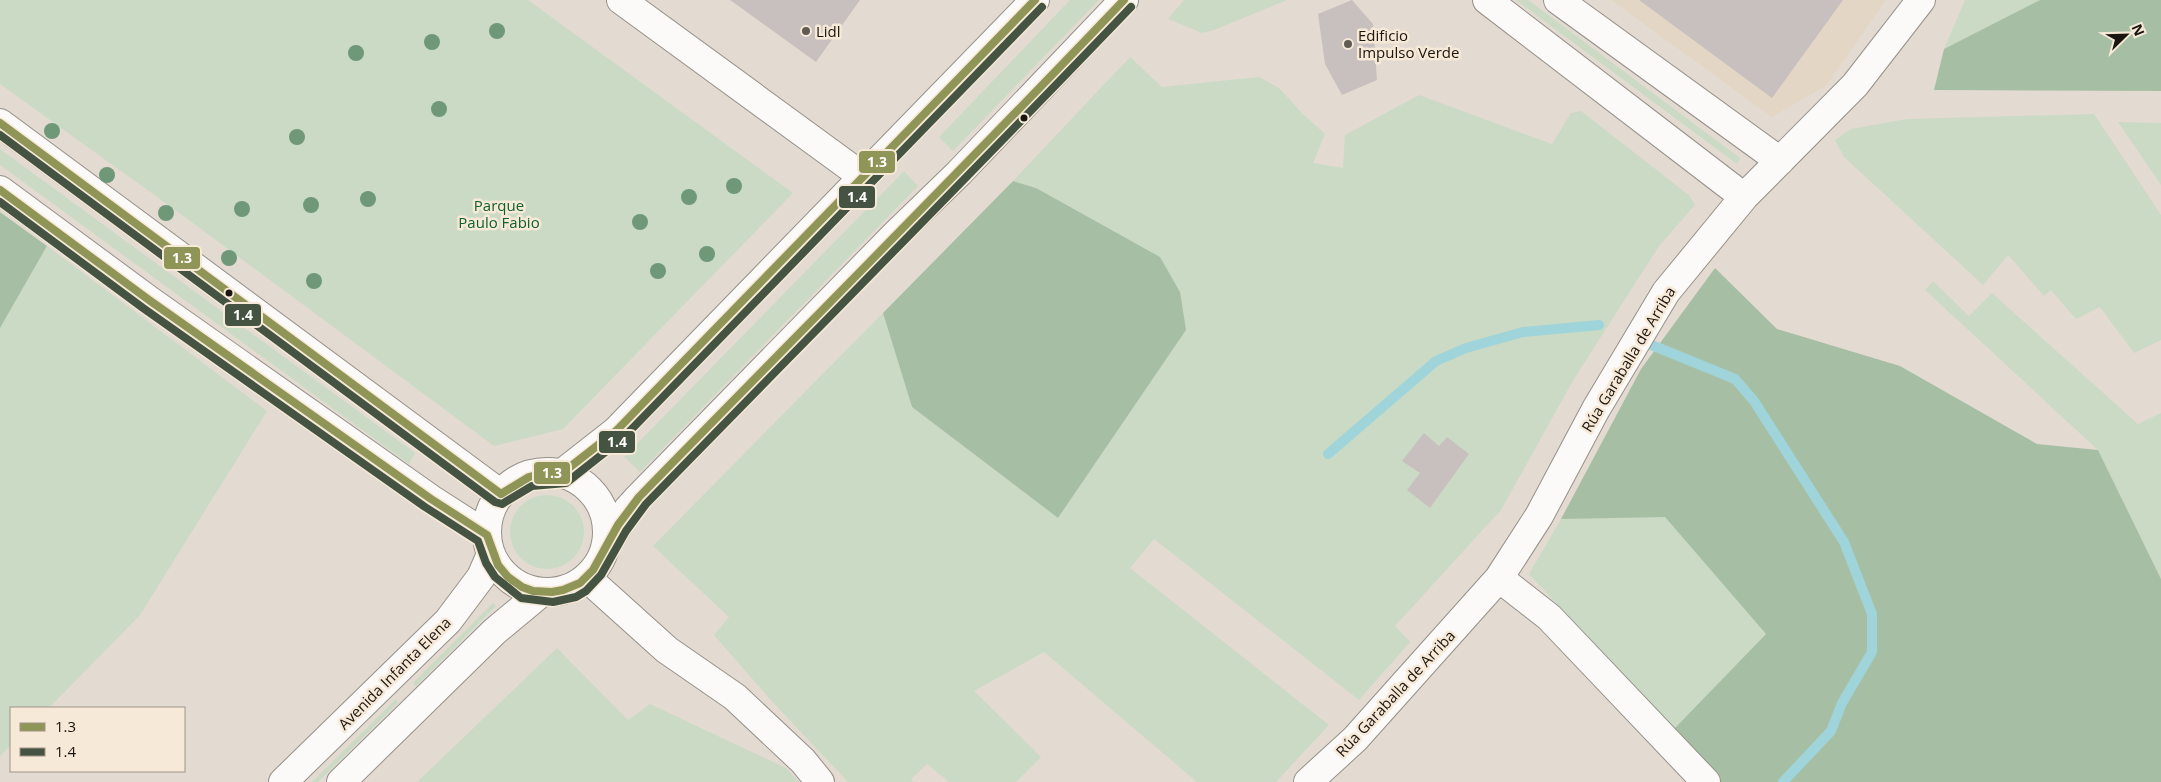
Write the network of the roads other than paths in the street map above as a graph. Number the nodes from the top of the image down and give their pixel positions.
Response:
1 (621, 0) edge
2 (1035, 0) edge
3 (1124, 0) edge
4 (1487, 0) edge
5 (1558, 0) edge
6 (1921, 0) edge
7 (0, 123) edge
8 (1780, 161) junction
9 (862, 176) junction
10 (0, 190) edge
11 (1744, 197) junction
12 (561, 474) junction
13 (501, 494) junction
14 (489, 544) junction
15 (606, 546) junction
16 (586, 578) junction
17 (1499, 578) junction
18 (542, 592) junction
19 (283, 782) edge
20 (341, 782) edge
21 (820, 782) edge
22 (1308, 782) edge
23 (1706, 782) edge

1 - 9 street
2 - 9 street
3 - 15 street
4 - 11 street
5 - 8 street
6 - 8 street, Rúa Garaballa de Arriba
7 - 13 street
8 - 11 street, Rúa Garaballa de Arriba
9 - 12 street
10 - 14 street
11 - 17 street, Rúa Garaballa de Arriba
12 - 13 street
12 - 15 street
13 - 14 street
14 - 18 street
14 - 19 street, Avenida Infanta Elena
15 - 16 street
16 - 18 street
16 - 21 street
17 - 22 street, Rúa Garaballa de Arriba
17 - 23 street
18 - 20 street

